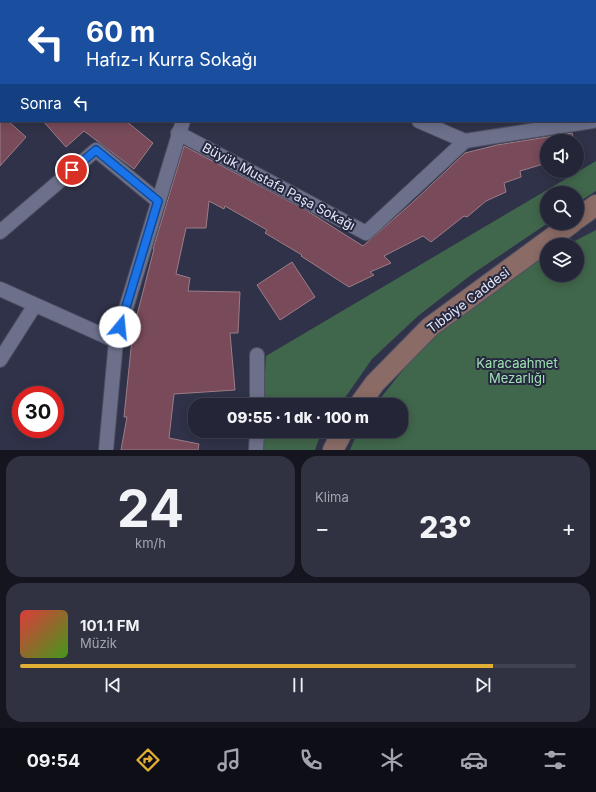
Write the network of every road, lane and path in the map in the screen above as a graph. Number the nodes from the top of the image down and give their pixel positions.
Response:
1 (421, 122) edge
2 (588, 122) edge
3 (180, 127) edge
4 (465, 141) junction
5 (158, 201) junction
6 (596, 205) edge
7 (584, 214) edge
8 (562, 230) edge
9 (0, 232) edge
10 (0, 289) edge
11 (35, 305) junction
12 (116, 341) junction
13 (257, 355) dead end
14 (0, 360) edge
15 (257, 398) edge
16 (364, 398) edge
17 (257, 438) edge
18 (339, 438) edge
19 (106, 450) edge
20 (256, 450) edge
21 (333, 450) edge

1 - 4 street
2 - 4 street
3 - 4 street, Büyük Mustafa Paşa Sokağı
3 - 5 street
5 - 9 street
5 - 12 street
6 - 7 main road
8 - 16 main road, Tıbbiye Caddesi
10 - 11 street
11 - 12 street
11 - 14 street
12 - 19 street
13 - 15 street
17 - 20 street
18 - 21 main road

